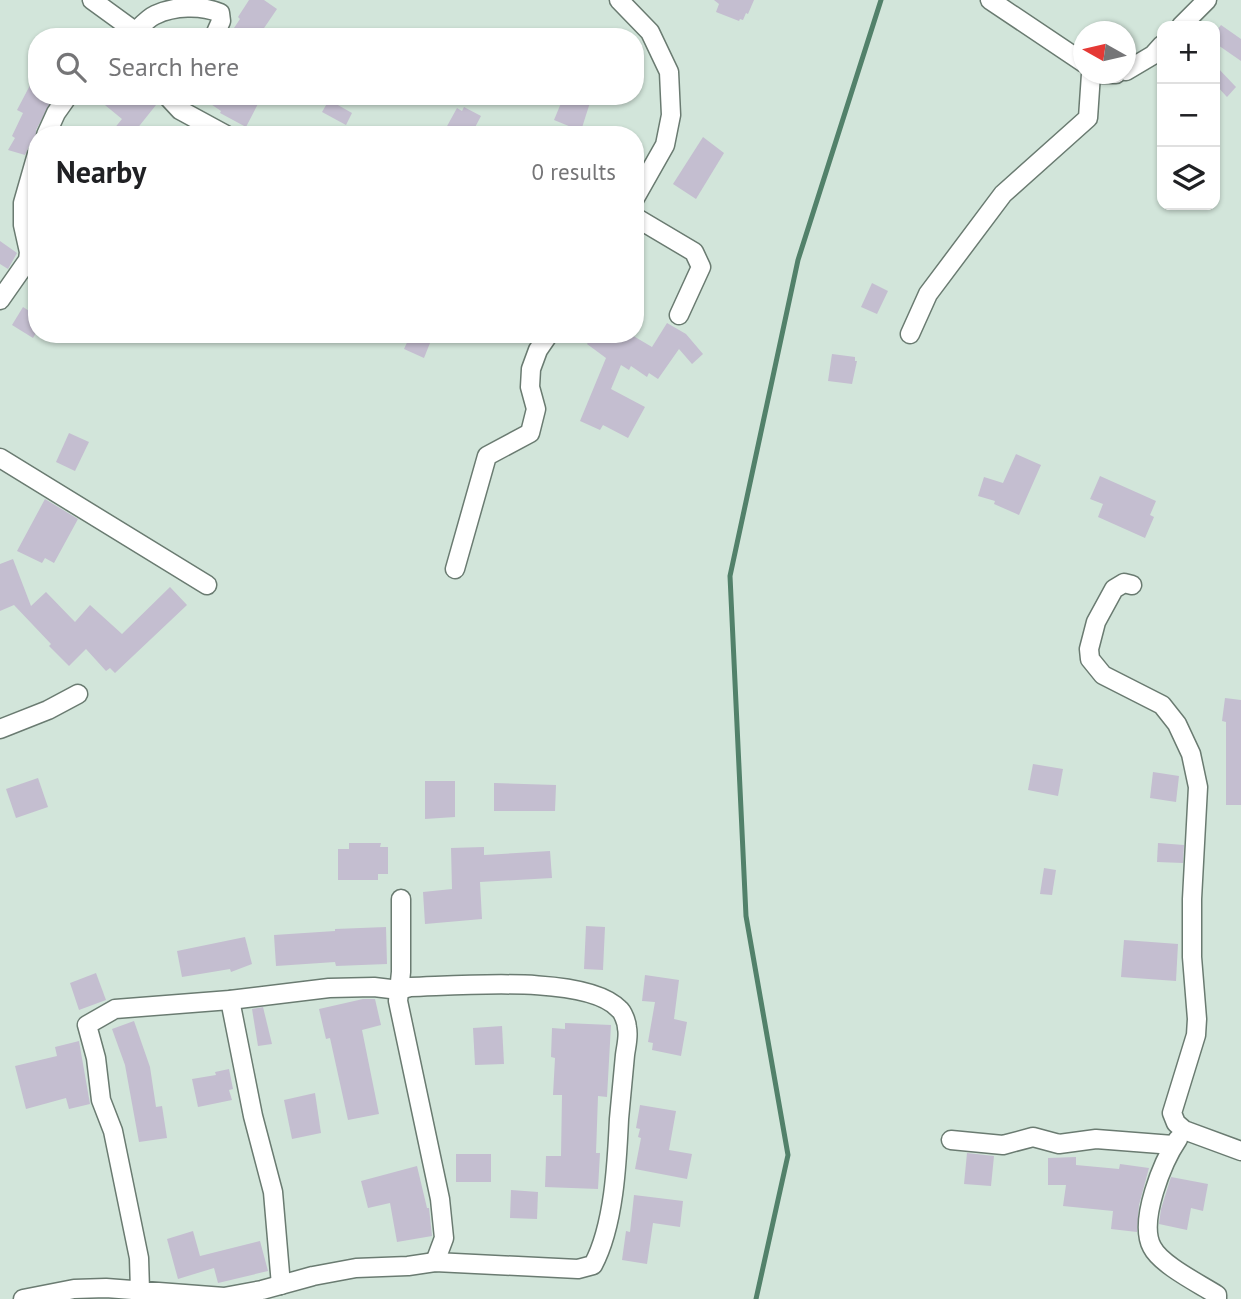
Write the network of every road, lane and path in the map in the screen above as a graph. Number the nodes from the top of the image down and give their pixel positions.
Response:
1 (92, 0) edge
2 (169, 0) edge
3 (619, 0) edge
4 (990, 0) edge
5 (1207, 0) edge
6 (153, 15) junction
7 (1186, 21) edge
8 (126, 28) edge
9 (139, 28) edge
10 (218, 28) edge
11 (1157, 51) edge
12 (1073, 56) edge
13 (1136, 65) edge
14 (1090, 84) edge
15 (62, 105) edge
16 (175, 105) edge
17 (50, 126) edge
18 (209, 126) edge
19 (644, 182) edge
20 (28, 185) edge
21 (644, 222) edge
22 (28, 248) edge
23 (28, 261) edge
24 (0, 300) edge
25 (679, 315) dead end
26 (909, 334) dead end
27 (543, 343) edge
28 (0, 458) edge
29 (456, 569) dead end
30 (207, 585) dead end
31 (1132, 585) dead end
32 (78, 694) dead end
33 (0, 729) edge
34 (401, 899) dead end
35 (399, 990) junction
36 (230, 1000) junction
37 (1184, 1130) junction
38 (951, 1140) dead end
39 (1173, 1145) junction
40 (1241, 1151) edge
41 (435, 1262) junction
42 (281, 1285) junction
43 (140, 1290) junction
44 (23, 1299) edge
45 (1217, 1299) edge

1 - 8 street
2 - 6 street
3 - 19 street
4 - 12 street
5 - 7 street
6 - 9 street
6 - 10 street
11 - 13 street
14 - 26 street
15 - 17 street
16 - 18 street
20 - 22 street
21 - 25 street
23 - 24 street
27 - 29 street
28 - 30 street
31 - 37 street
32 - 33 street
34 - 35 street
35 - 36 street
35 - 41 street
35 - 41 street
36 - 42 street
36 - 43 street
37 - 39 street
37 - 40 street
38 - 39 street
39 - 45 street
41 - 42 street
42 - 43 street
43 - 44 street

